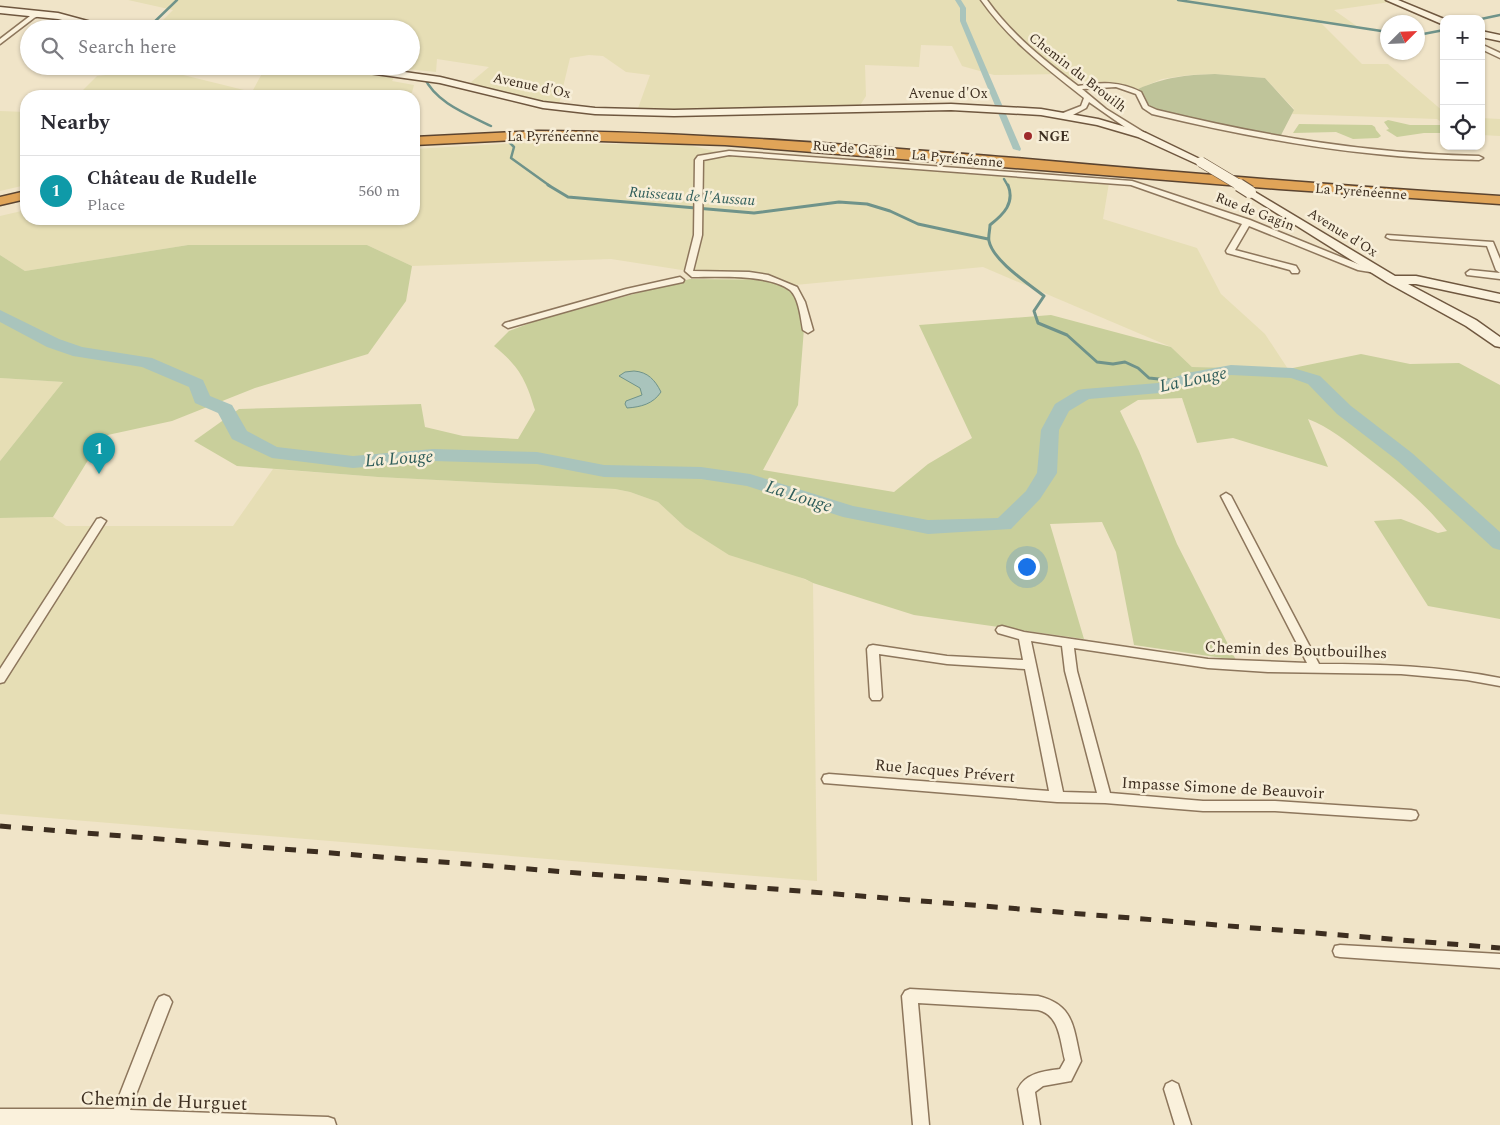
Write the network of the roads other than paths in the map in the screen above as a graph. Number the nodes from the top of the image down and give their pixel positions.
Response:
1 (984, 0) edge
2 (1390, 0) edge
3 (0, 10) edge
4 (40, 14) junction
5 (28, 20) edge
6 (69, 20) edge
7 (1440, 20) edge
8 (20, 26) edge
9 (0, 42) edge
10 (1485, 48) edge
11 (1500, 56) edge
12 (403, 75) edge
13 (432, 79) joint
14 (1077, 88) junction
15 (1088, 97) junction
16 (1000, 108) joint
17 (1104, 110) junction
18 (1083, 115) junction
19 (1098, 122) junction
20 (420, 134) edge
21 (1142, 135) junction
22 (420, 141) edge
23 (1479, 158) dead end
24 (1500, 193) edge
25 (20, 196) edge
26 (1500, 200) edge
27 (0, 201) edge
28 (20, 203) edge
29 (0, 208) edge
30 (1247, 222) junction
31 (1390, 237) dead end
32 (1376, 270) junction
33 (1500, 270) edge
34 (689, 271) junction
35 (1296, 271) dead end
36 (1470, 273) dead end
37 (1500, 276) edge
38 (680, 280) junction
39 (1392, 280) junction
40 (673, 288) dead end
41 (1500, 298) edge
42 (508, 325) dead end
43 (808, 330) dead end
44 (1500, 343) edge
45 (1226, 496) dead end
46 (101, 521) dead end
47 (1002, 630) dead end
48 (1024, 636) junction
49 (1067, 642) junction
50 (1029, 665) junction
51 (1315, 667) junction
52 (0, 678) edge
53 (1500, 682) edge
54 (876, 697) dead end
55 (829, 778) dead end
56 (1057, 797) junction
57 (1105, 798) junction
58 (1411, 815) dead end
59 (1340, 951) dead end
60 (1500, 961) edge
61 (164, 1002) dead end
62 (1172, 1089) dead end
63 (0, 1117) edge
64 (119, 1117) junction
65 (328, 1125) edge
66 (921, 1125) edge
67 (1032, 1125) edge
68 (1183, 1125) edge

1 - 14 street, Chemin du Brouilh
2 - 7 street
3 - 4 street
4 - 5 street
4 - 6 street
8 - 9 street
10 - 11 street
12 - 13 street, Avenue d'Ox
13 - 16 street, Avenue d'Ox
14 - 15 street, Chemin du Brouilh
14 - 23 street
15 - 17 street, Chemin du Brouilh
15 - 18 street
16 - 18 street, Avenue d'Ox
17 - 19 street
17 - 21 street, Chemin du Brouilh
18 - 19 street, Avenue d'Ox
19 - 21 street, Avenue d'Ox
20 - 24 highway, La Pyrénéenne
21 - 32 street, Avenue d'Ox, bridge
22 - 26 highway, La Pyrénéenne
25 - 27 highway
28 - 29 highway
30 - 32 street, Rue de Gagin
30 - 34 street, Rue de Gagin
30 - 35 street
31 - 33 street
32 - 39 street, Avenue d'Ox
34 - 38 street
34 - 43 street
36 - 37 street
38 - 40 street
38 - 42 street
39 - 41 street
39 - 44 street, Avenue d'Ox
45 - 51 street
46 - 52 street
47 - 48 street, Chemin des Boutbouilhes
48 - 49 street, Chemin des Boutbouilhes
48 - 50 street
49 - 51 street, Chemin des Boutbouilhes
49 - 57 street, Impasse Simone de Beauvoir
50 - 54 street
50 - 56 street
51 - 53 street, Chemin des Boutbouilhes
55 - 56 street, Rue Jacques Prévert
56 - 57 street, Rue Jacques Prévert
57 - 58 street, Impasse Simone de Beauvoir
59 - 60 street
61 - 64 street
62 - 68 street
63 - 64 street, Chemin de Hurguet
64 - 65 street, Chemin de Hurguet
66 - 67 street

